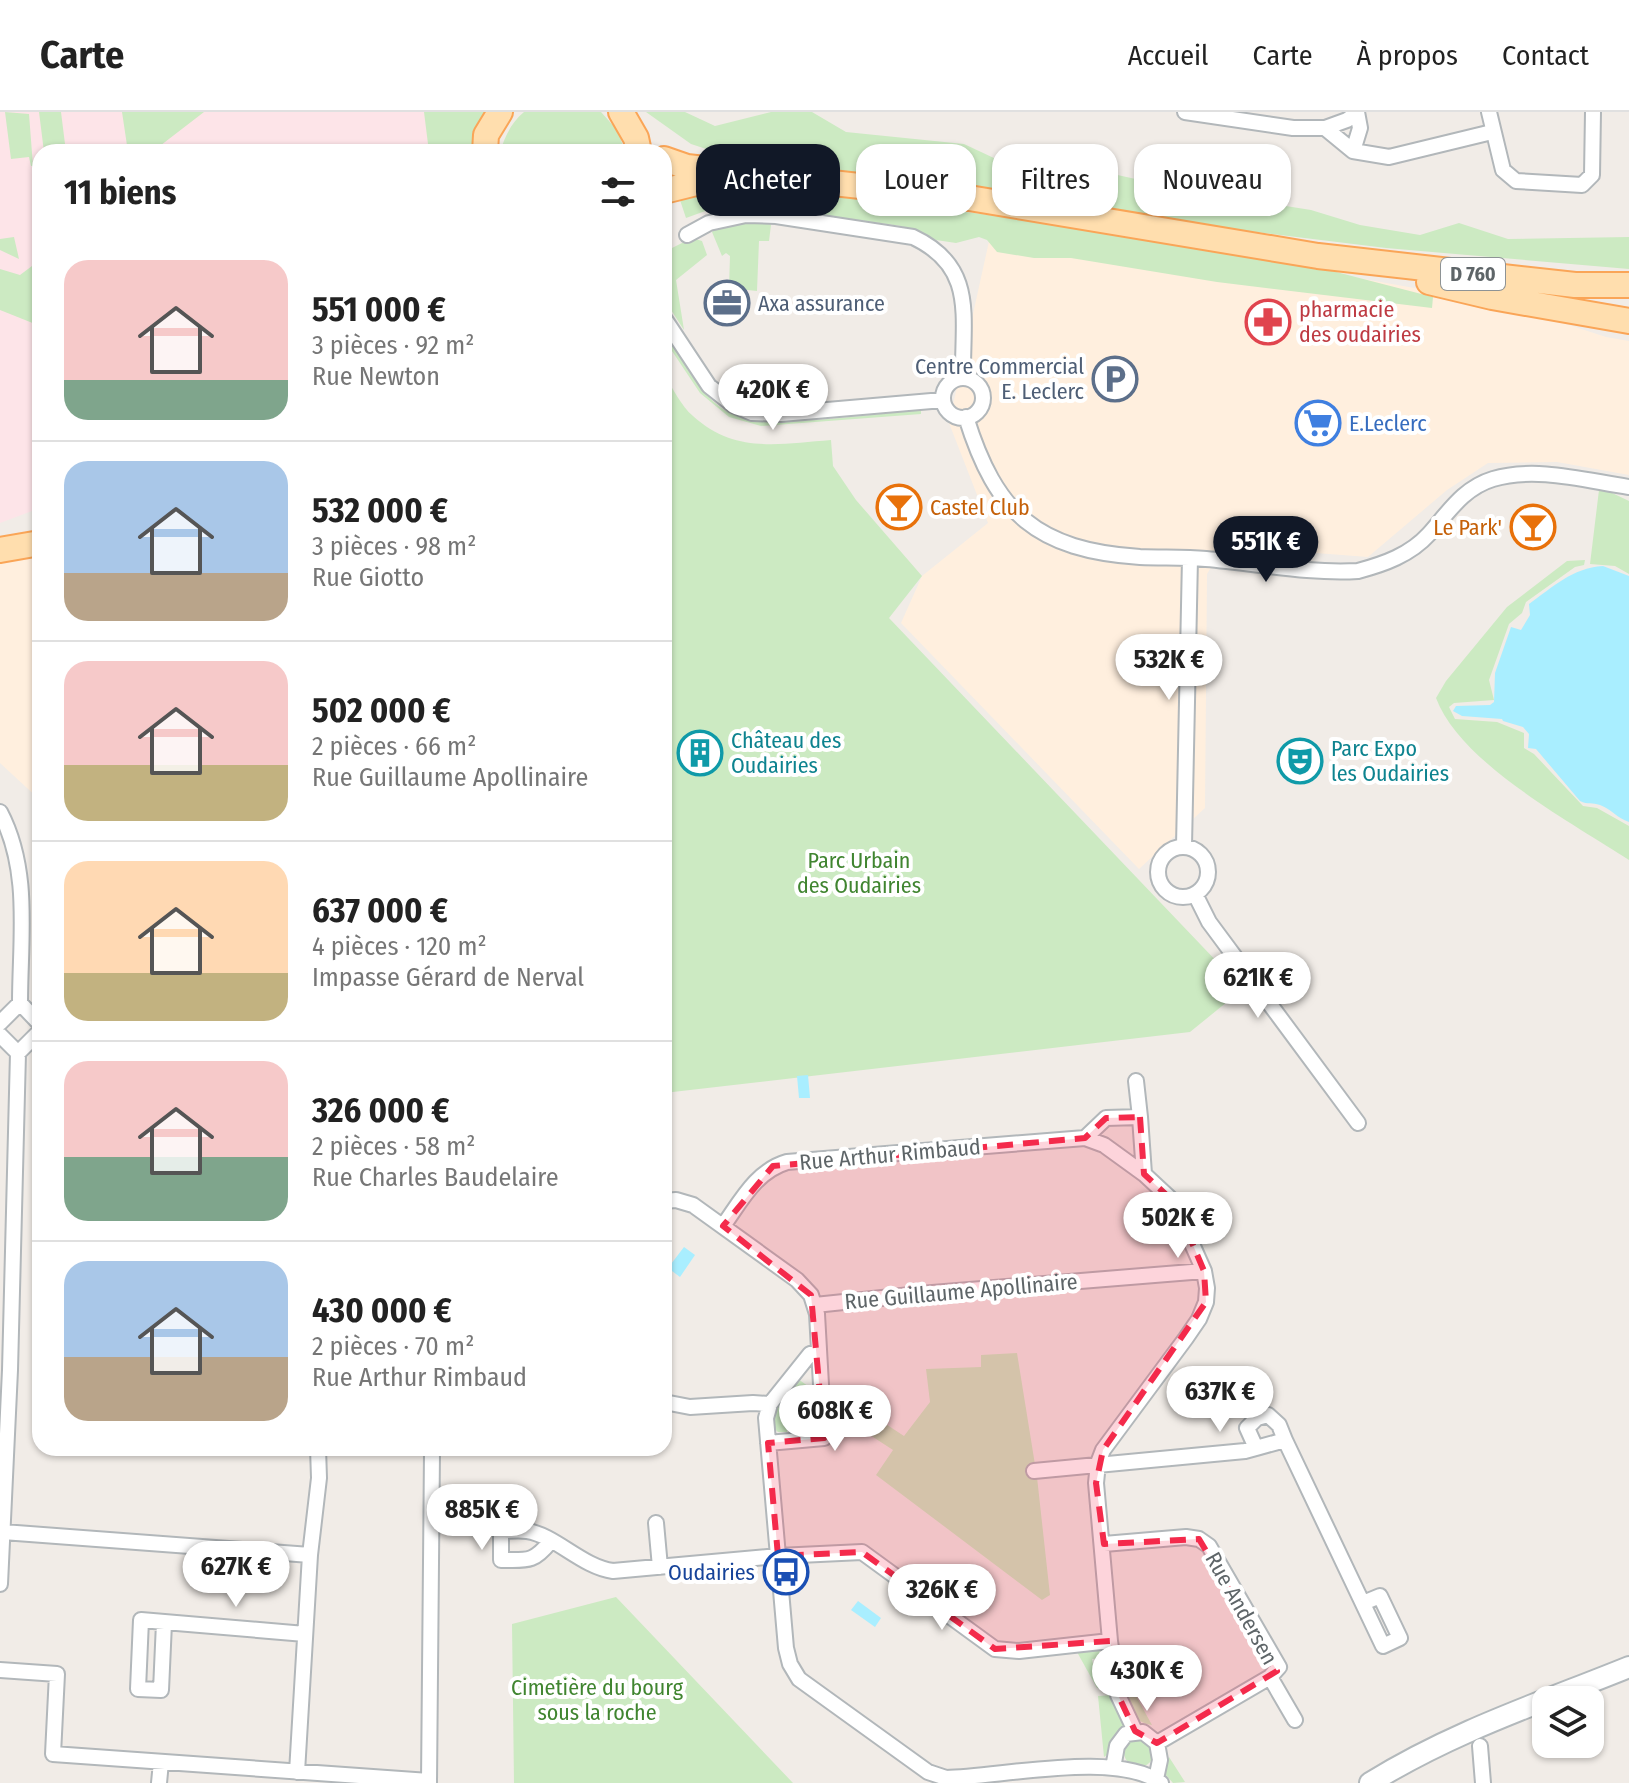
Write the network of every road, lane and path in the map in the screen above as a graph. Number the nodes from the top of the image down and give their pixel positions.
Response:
1 (499, 112) edge
2 (621, 112) edge
3 (1185, 112) edge
4 (1489, 112) edge
5 (1593, 112) edge
6 (1357, 113) edge
7 (1325, 128) junction
8 (1492, 132) junction
9 (485, 144) edge
10 (641, 144) edge
11 (1353, 151) junction
12 (672, 162) edge
13 (696, 168) edge
14 (696, 182) edge
15 (840, 183) edge
16 (672, 189) edge
17 (687, 235) dead end
18 (1318, 256) junction
19 (1629, 285) edge
20 (1629, 321) edge
21 (672, 330) edge
22 (963, 378) junction
23 (943, 400) junction
24 (966, 417) junction
25 (1629, 487) edge
26 (32, 544) edge
27 (0, 550) edge
28 (1190, 558) junction
29 (0, 812) edge
30 (1184, 846) junction
31 (1195, 894) junction
32 (20, 1003) junction
33 (32, 1016) edge
34 (0, 1023) edge
35 (0, 1035) edge
36 (32, 1039) edge
37 (18, 1053) junction
38 (1136, 1081) dead end
39 (1140, 1117) junction
40 (1358, 1123) dead end
41 (1085, 1138) junction
42 (1144, 1174) junction
43 (7, 1180) edge
44 (672, 1200) edge
45 (723, 1226) junction
46 (1204, 1271) junction
47 (815, 1305) junction
48 (818, 1352) junction
49 (5, 1370) edge
50 (672, 1404) edge
51 (770, 1404) junction
52 (1285, 1440) junction
53 (768, 1443) junction
54 (1256, 1448) junction
55 (318, 1456) edge
56 (432, 1456) edge
57 (1098, 1463) junction
58 (1034, 1471) dead end
59 (2, 1515) edge
60 (656, 1523) dead end
61 (3, 1532) junction
62 (550, 1542) dead end
63 (1104, 1544) junction
64 (310, 1555) junction
65 (778, 1556) junction
66 (660, 1567) junction
67 (0, 1584) edge
68 (1363, 1603) dead end
69 (164, 1623) junction
70 (305, 1634) junction
71 (1110, 1641) junction
72 (1629, 1667) edge
73 (0, 1670) edge
74 (1270, 1677) junction
75 (1295, 1720) dead end
76 (1135, 1731) junction
77 (1157, 1743) junction
78 (1480, 1746) dead end
79 (161, 1762) junction
80 (1113, 1768) junction
81 (297, 1772) junction
82 (1025, 1778) edge
83 (1158, 1781) edge
84 (429, 1782) edge
85 (159, 1783) edge
86 (1370, 1783) edge
87 (1483, 1783) edge

1 - 9 main road
2 - 10 main road
3 - 7 street
4 - 8 street
5 - 8 street
6 - 7 street
6 - 11 street
7 - 11 street
8 - 11 street
12 - 13 main road, D 760
14 - 16 main road, D 760
15 - 18 main road, D 760
17 - 22 street
18 - 19 main road, D 760
18 - 20 main road
21 - 23 street
22 - 23 street
22 - 24 street
23 - 24 street
24 - 28 street
25 - 28 street
26 - 27 main road
28 - 30 street
29 - 32 street
30 - 31 street
30 - 31 street
31 - 40 street
32 - 33 street
32 - 34 street
35 - 37 street
36 - 37 street
37 - 43 street
38 - 39 street
39 - 41 street, Rue Arthur Rimbaud
39 - 42 street
41 - 42 street
41 - 45 street, Rue Arthur Rimbaud
42 - 46 street
43 - 49 street
44 - 45 street
45 - 47 street
46 - 47 street, Rue Guillaume Apollinaire
46 - 57 street
47 - 48 street
48 - 51 street
48 - 53 street
49 - 59 street
50 - 51 street
51 - 53 street
52 - 54 street
52 - 54 street
52 - 68 street
53 - 65 street
54 - 57 street
55 - 64 street
56 - 84 street
57 - 58 street
57 - 63 street
59 - 61 street
60 - 66 street
61 - 64 street
61 - 67 street
62 - 66 street
63 - 71 street
63 - 74 street, Rue Andersen
64 - 70 street
65 - 66 street
65 - 71 street
65 - 82 street
69 - 69 street
69 - 70 street
70 - 81 street
71 - 76 street
72 - 86 street
73 - 79 street
74 - 75 street, Rue Andersen
74 - 77 street, Rue Andersen
76 - 77 street
76 - 80 street
77 - 83 street
78 - 87 street
79 - 81 street
79 - 85 street
80 - 82 street
80 - 83 street
81 - 84 street

